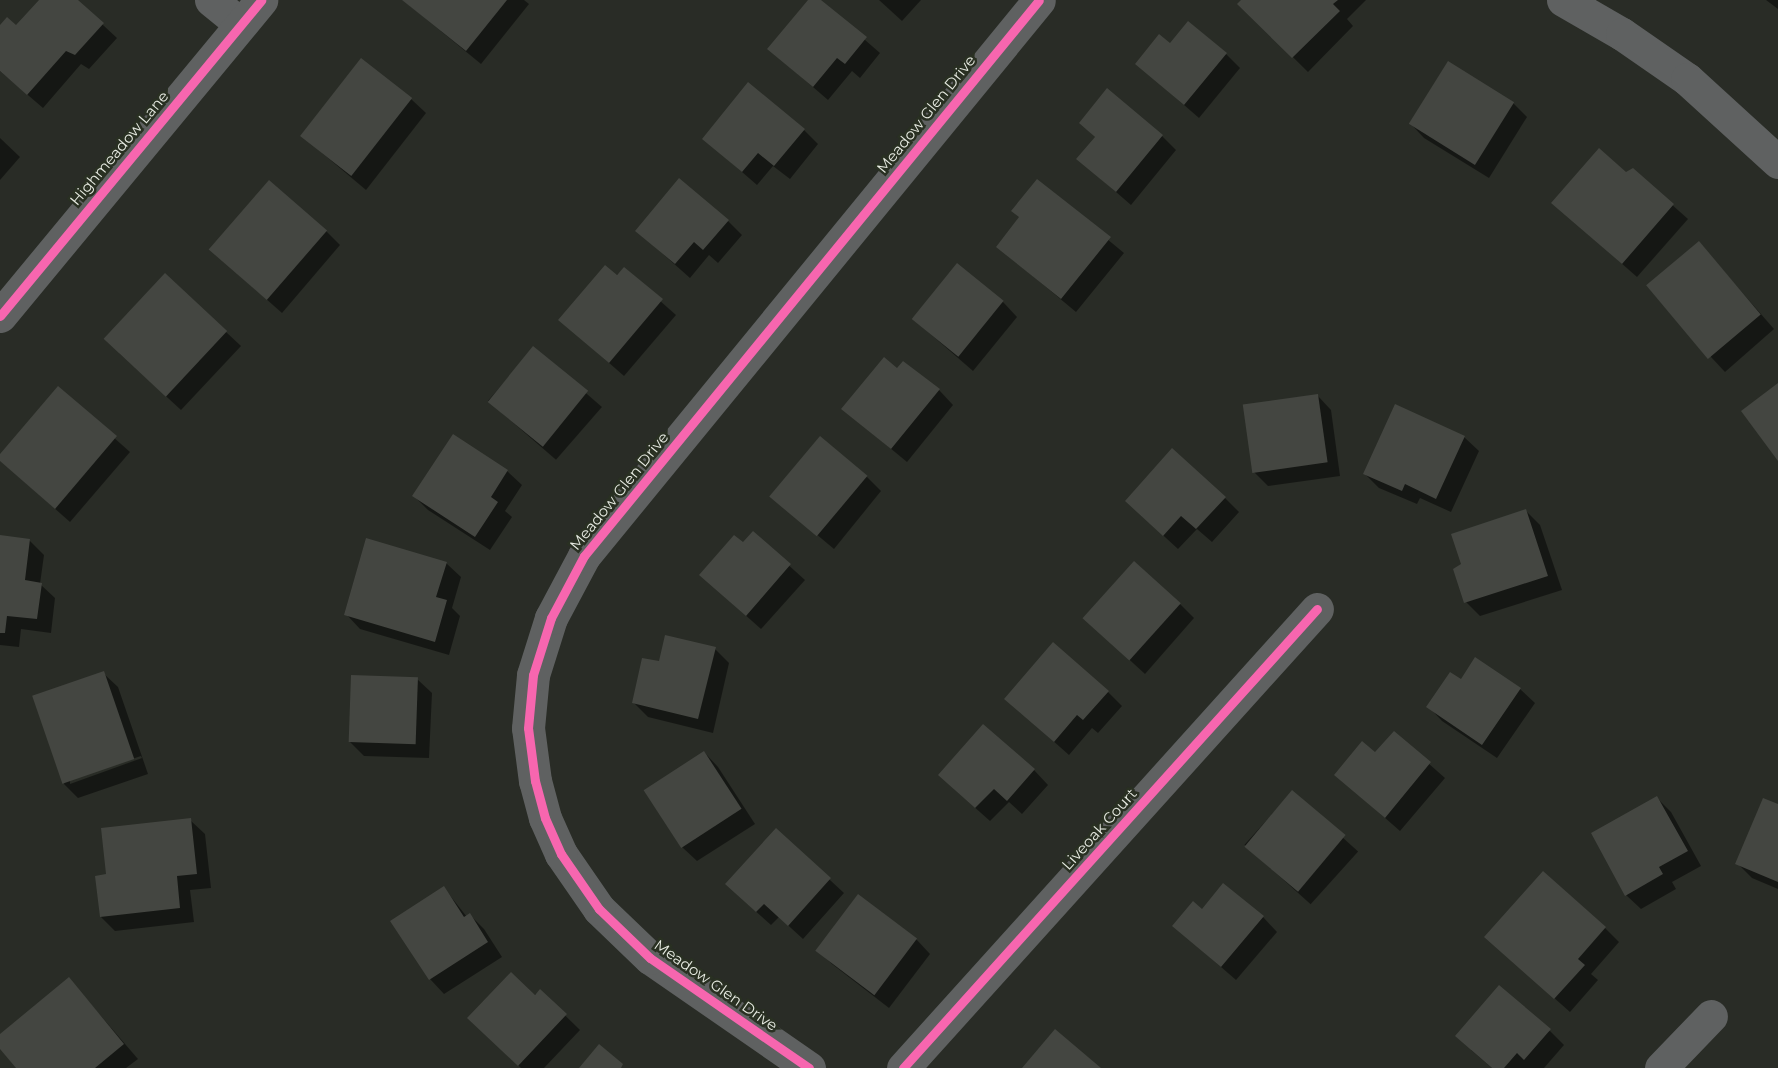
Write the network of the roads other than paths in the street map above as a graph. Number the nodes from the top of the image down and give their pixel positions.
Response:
1 (211, 0) edge
2 (1040, 0) edge
3 (1563, 0) edge
4 (251, 12) edge
5 (1778, 162) edge
6 (0, 316) edge
7 (1317, 609) dead end
8 (1710, 1016) dead end
9 (809, 1068) edge
10 (903, 1068) edge
11 (1661, 1068) edge

1 - 4 street
2 - 9 street, Meadow Glen Drive
3 - 5 street
4 - 6 street, Highmeadow Lane
7 - 10 street, Liveoak Court
8 - 11 street

